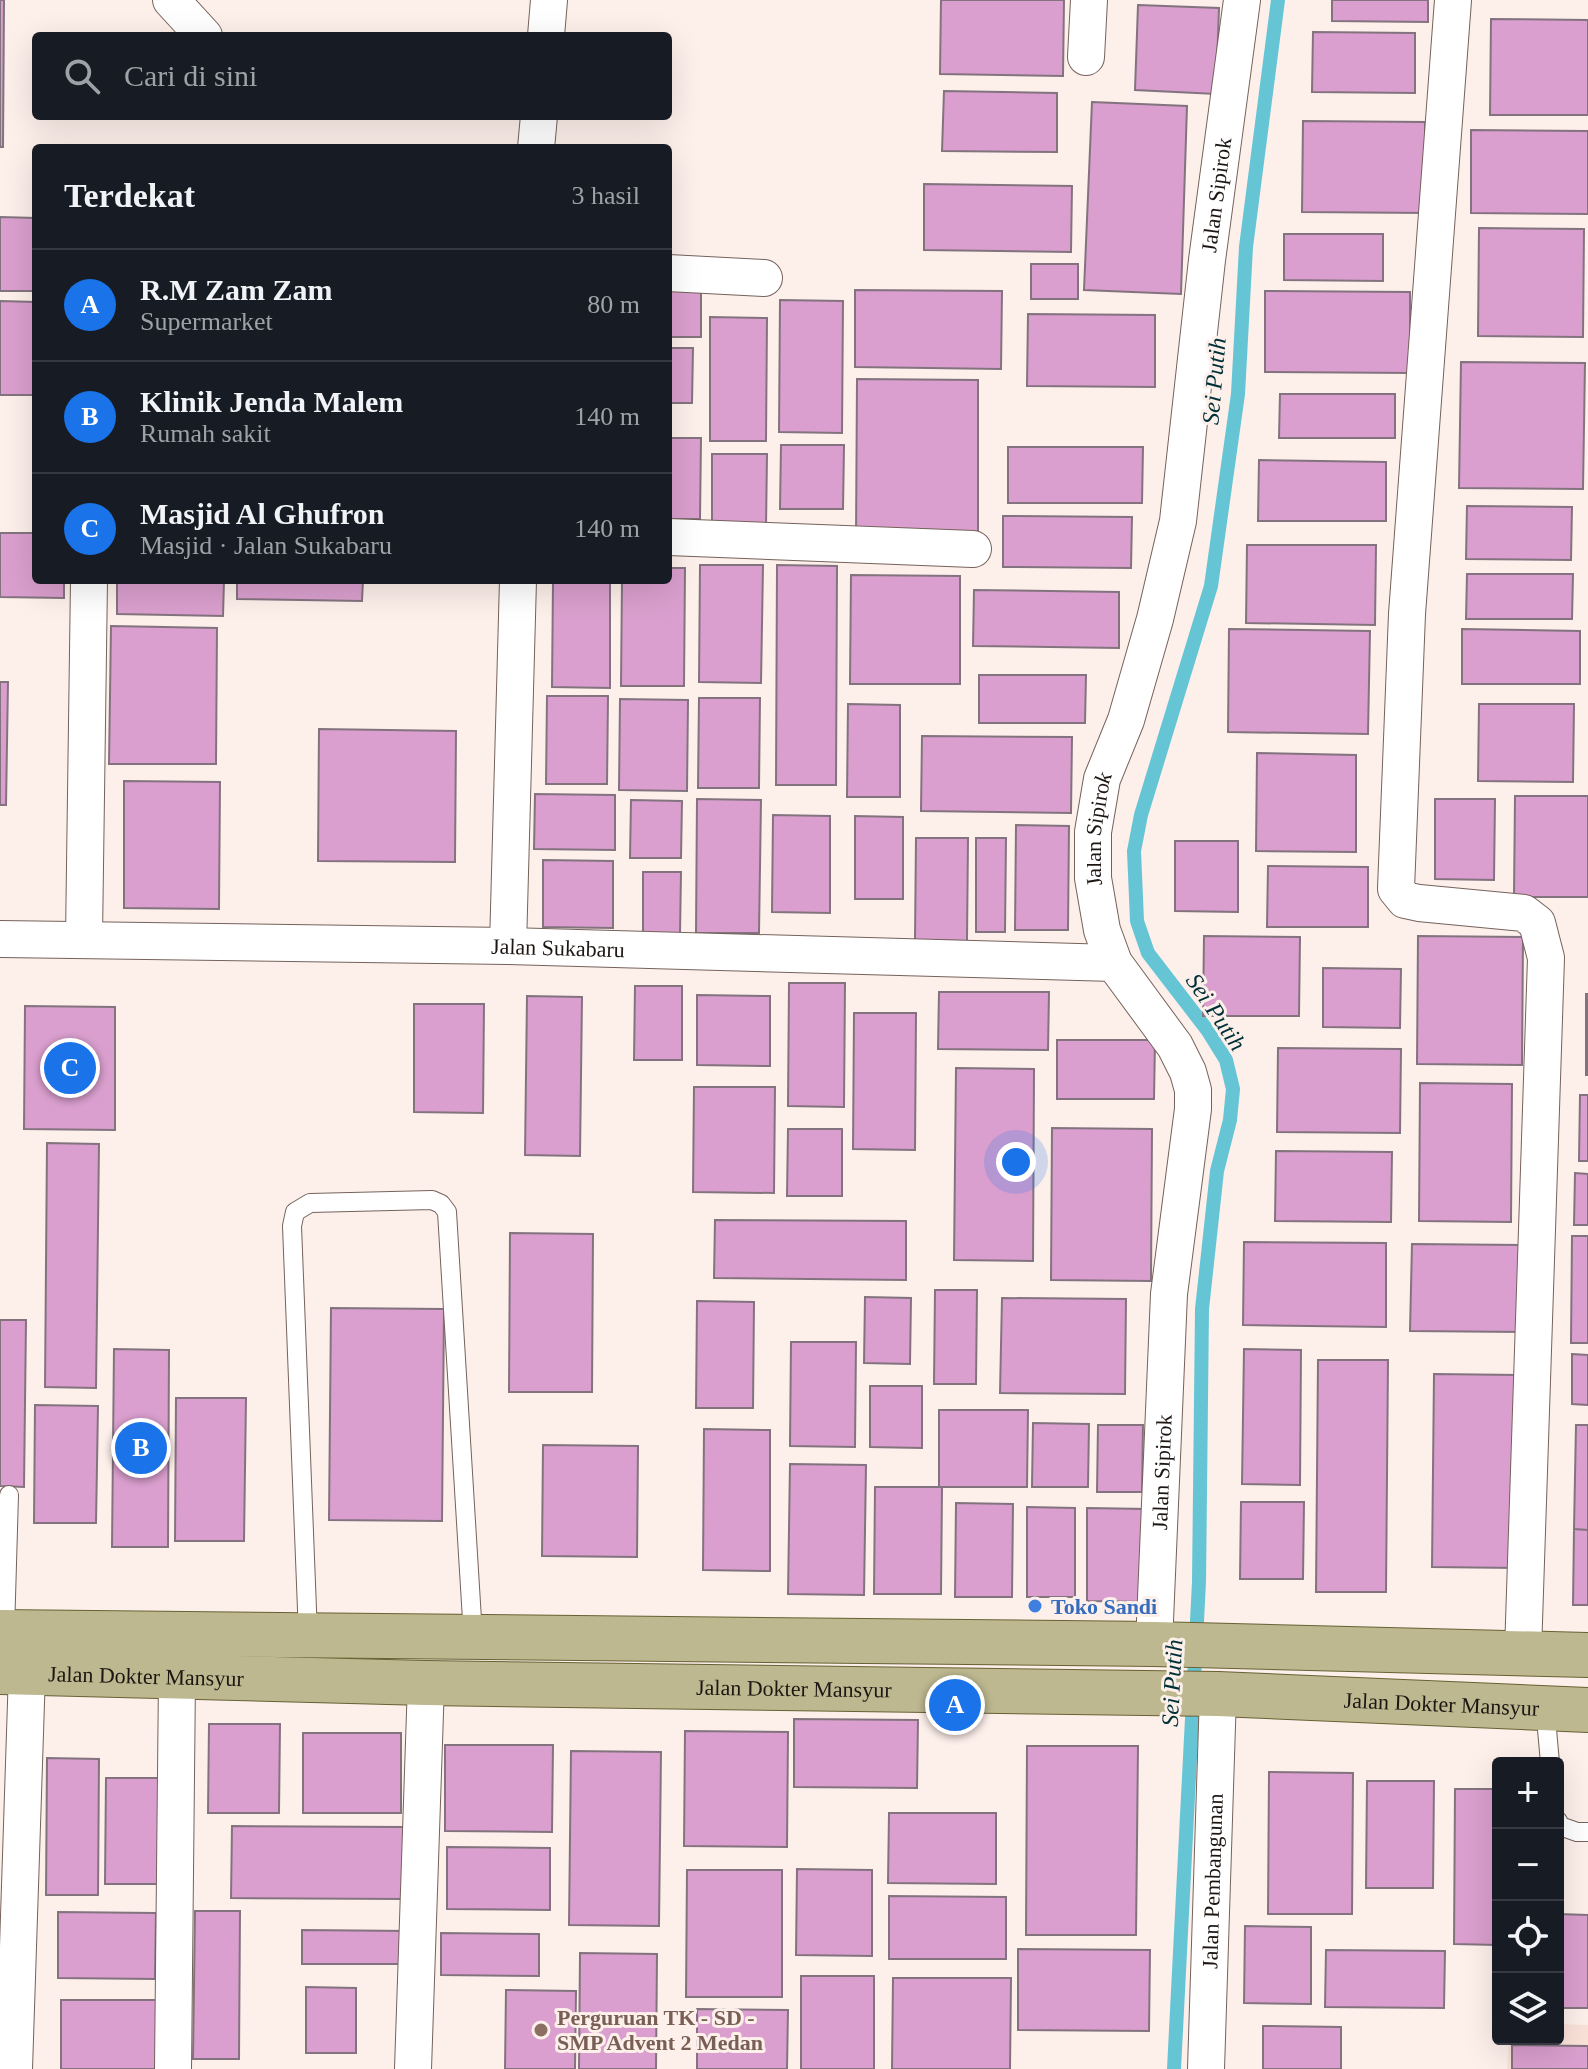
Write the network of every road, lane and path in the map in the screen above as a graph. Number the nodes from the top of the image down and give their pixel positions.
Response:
1 (171, 0) edge
2 (549, 0) edge
3 (1089, 0) edge
4 (1242, 0) edge
5 (1453, 0) edge
6 (200, 32) edge
7 (546, 32) edge
8 (1086, 57) dead end
9 (539, 120) edge
10 (536, 144) edge
11 (672, 273) edge
12 (764, 278) dead end
13 (672, 537) edge
14 (973, 549) dead end
15 (89, 584) edge
16 (518, 584) edge
17 (84, 938) junction
18 (0, 939) edge
19 (508, 946) junction
20 (1114, 963) junction
21 (9, 1495) dead end
22 (308, 1635) junction
23 (473, 1638) junction
24 (1162, 1644) junction
25 (8, 1652) edge
26 (1523, 1652) junction
27 (1588, 1655) edge
28 (177, 1677) junction
29 (426, 1683) junction
30 (1198, 1694) junction
31 (1545, 1707) junction
32 (1588, 1710) edge
33 (1549, 1757) edge
34 (1564, 1827) edge
35 (1588, 1832) edge
36 (14, 2069) edge
37 (173, 2069) edge
38 (413, 2069) edge
39 (1206, 2069) edge

1 - 6 street
2 - 7 street
3 - 8 street
4 - 20 street, Jalan Sipirok
5 - 26 street
9 - 10 street
11 - 12 street
13 - 14 street
15 - 17 street
16 - 19 street
17 - 18 street, Jalan Sukabaru
17 - 19 street, Jalan Sukabaru
19 - 20 street, Jalan Sukabaru
20 - 24 street, Jalan Sipirok
21 - 25 lane
22 - 23 main road, Jalan Dokter Mansyur
22 - 23 lane
22 - 25 main road, Jalan Dokter Mansyur
23 - 24 main road, Jalan Dokter Mansyur
24 - 26 main road, Jalan Dokter Mansyur
25 - 28 main road, Jalan Dokter Mansyur
25 - 36 street
26 - 27 main road, Jalan Dokter Mansyur
28 - 29 main road, Jalan Dokter Mansyur
28 - 37 street
29 - 30 main road, Jalan Dokter Mansyur
29 - 38 street
30 - 31 main road, Jalan Dokter Mansyur
30 - 39 street, Jalan Pembangunan
31 - 32 main road, Jalan Dokter Mansyur
31 - 33 lane
34 - 35 lane

